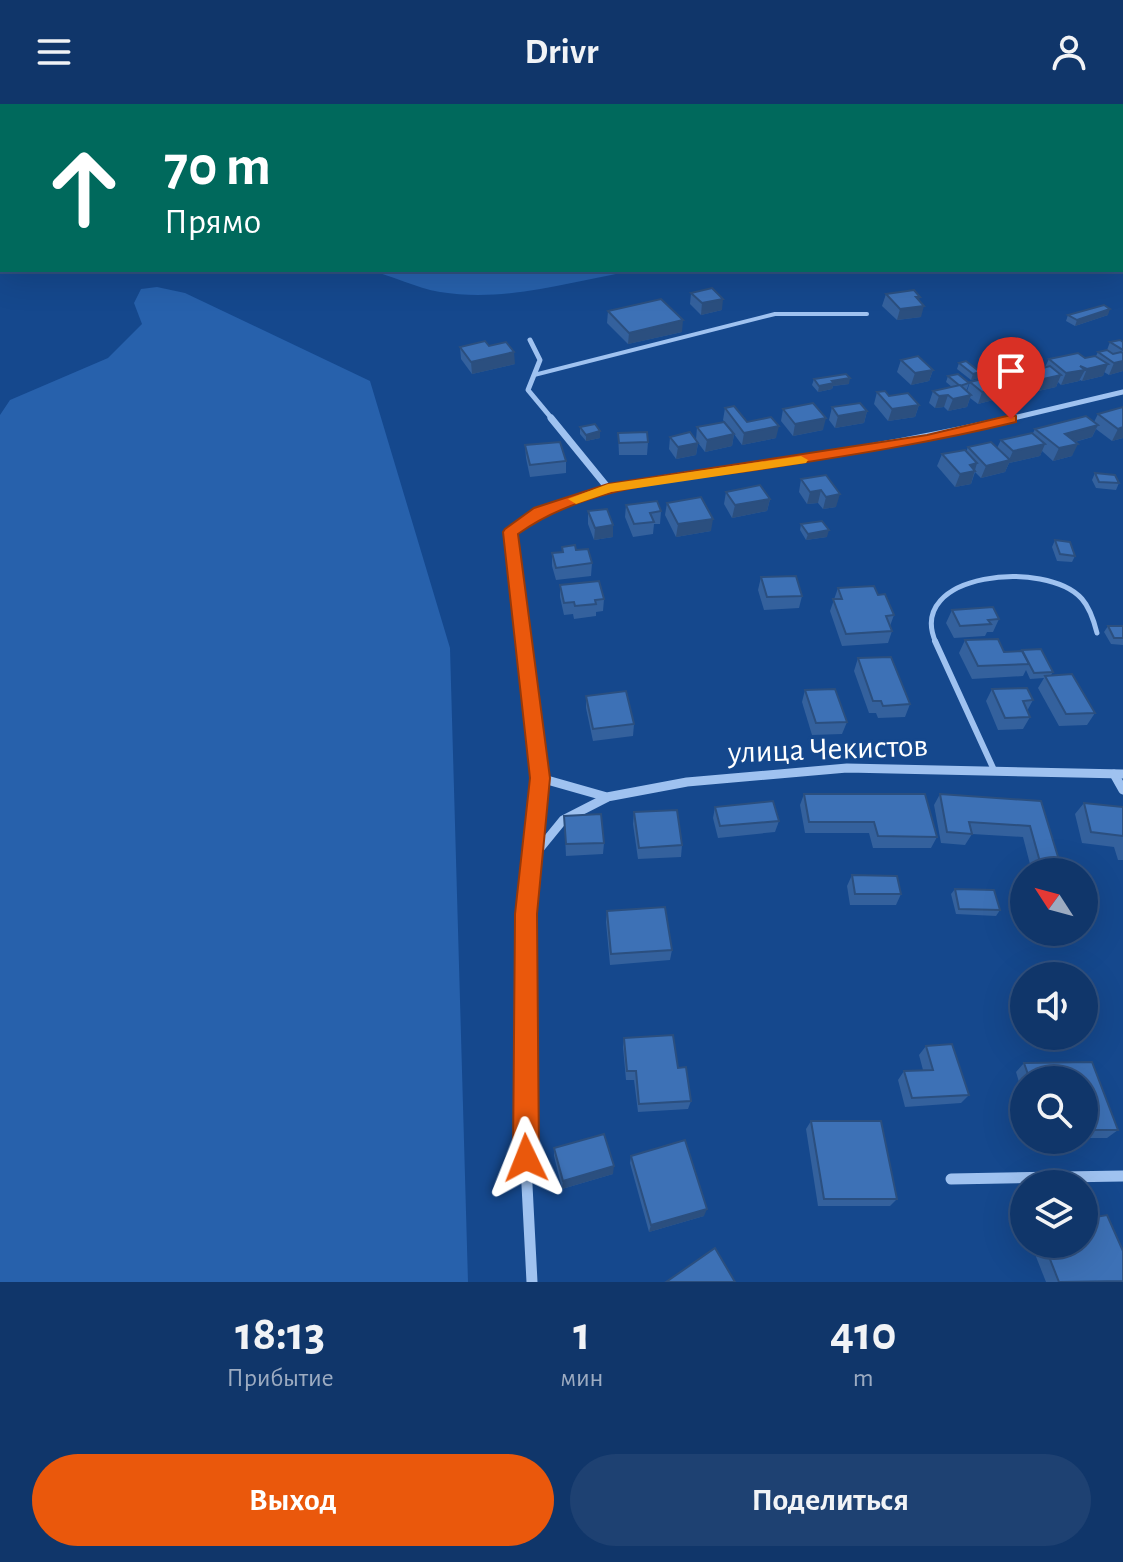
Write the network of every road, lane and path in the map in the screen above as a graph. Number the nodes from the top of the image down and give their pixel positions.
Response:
1 (867, 314) dead end
2 (530, 340) dead end
3 (534, 375) junction
4 (1123, 392) edge
5 (608, 488) junction
6 (1097, 633) dead end
7 (994, 770) junction
8 (1118, 774) edge
9 (540, 778) junction
10 (1123, 790) edge
11 (607, 797) junction
12 (532, 859) junction
13 (1123, 1176) edge
14 (951, 1179) dead end
15 (532, 1282) edge

1 - 3 lane
2 - 3 street
3 - 5 street
4 - 5 street
5 - 9 street
6 - 7 lane
7 - 8 street, улица Чекистов
7 - 11 street, улица Чекистов
8 - 10 street
9 - 11 street, улица Чекистов
9 - 12 street
11 - 12 street
12 - 15 street
13 - 14 street

